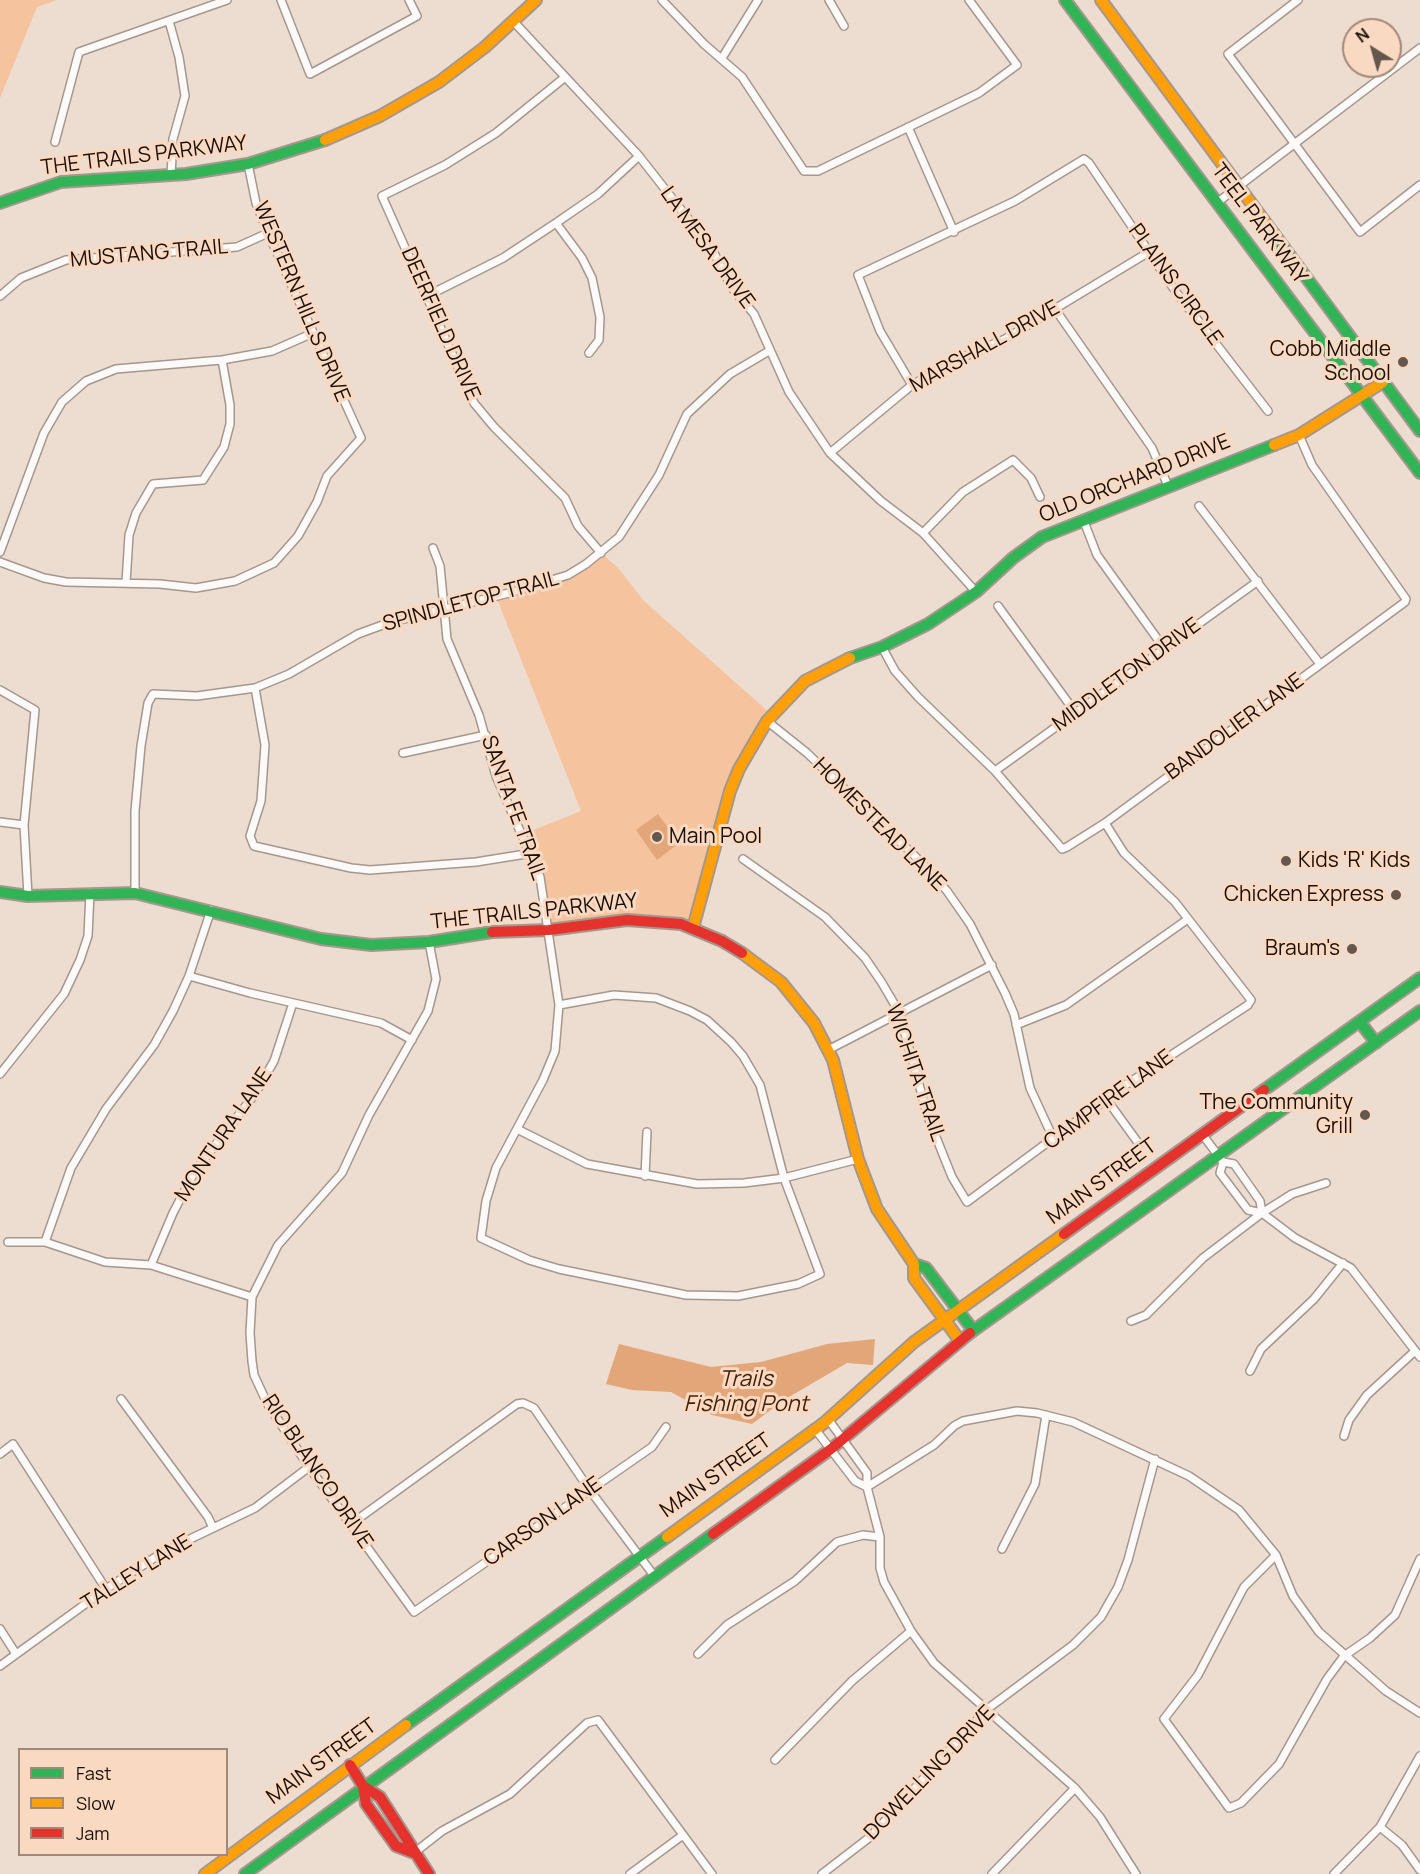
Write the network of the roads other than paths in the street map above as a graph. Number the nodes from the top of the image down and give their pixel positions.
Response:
1 (227, 0) edge
2 (281, 0) edge
3 (409, 0) edge
4 (536, 0) edge
5 (662, 0) edge
6 (758, 0) edge
7 (829, 0) edge
8 (969, 0) edge
9 (1065, 0) edge
10 (1101, 0) edge
11 (1298, 0) edge
12 (169, 21) junction
13 (514, 22) junction
14 (844, 26) dead end
15 (1420, 48) edge
16 (723, 58) junction
17 (564, 78) junction
18 (908, 127) junction
19 (55, 142) dead end
20 (1295, 144) junction
21 (639, 156) junction
22 (248, 164) junction
23 (171, 175) junction
24 (1240, 185) junction
25 (1420, 185) edge
26 (0, 202) edge
27 (1218, 202) junction
28 (556, 224) junction
29 (954, 232) junction
30 (268, 233) junction
31 (1149, 252) junction
32 (0, 296) edge
33 (427, 296) junction
34 (1055, 309) junction
35 (313, 333) junction
36 (769, 351) junction
37 (590, 353) dead end
38 (222, 360) junction
39 (1383, 382) junction
40 (912, 385) junction
41 (1362, 396) junction
42 (1268, 411) dead end
43 (1420, 431) edge
44 (1299, 435) junction
45 (830, 453) junction
46 (1420, 473) edge
47 (1168, 486) junction
48 (1040, 497) dead end
49 (1199, 506) dead end
50 (1083, 519) junction
51 (923, 532) junction
52 (433, 549) dead end
53 (0, 552) edge
54 (600, 553) junction
55 (0, 562) edge
56 (1258, 581) junction
57 (126, 583) junction
58 (976, 592) junction
59 (998, 606) dead end
60 (442, 609) junction
61 (882, 647) junction
62 (1164, 648) junction
63 (1320, 664) junction
64 (255, 688) junction
65 (0, 690) edge
66 (1075, 712) junction
67 (767, 721) junction
68 (486, 735) junction
69 (403, 753) dead end
70 (995, 771) junction
71 (0, 822) edge
72 (1105, 823) junction
73 (24, 825) junction
74 (532, 853) junction
75 (743, 860) dead end
76 (0, 892) edge
77 (90, 893) junction
78 (135, 893) junction
79 (28, 896) junction
80 (211, 910) junction
81 (1188, 919) junction
82 (693, 928) junction
83 (549, 930) junction
84 (429, 942) junction
85 (992, 964) junction
86 (189, 976) junction
87 (1420, 978) edge
88 (293, 1003) junction
89 (559, 1005) junction
90 (1420, 1011) edge
91 (899, 1012) junction
92 (1360, 1022) junction
93 (1016, 1025) junction
94 (412, 1041) junction
95 (1376, 1043) junction
96 (828, 1050) junction
97 (0, 1074) edge
98 (1107, 1100) junction
99 (517, 1129) junction
100 (647, 1132) dead end
101 (1202, 1134) junction
102 (1054, 1140) junction
103 (1139, 1144) dead end
104 (1220, 1158) junction
105 (858, 1159) junction
106 (645, 1176) junction
107 (784, 1178) junction
108 (1326, 1183) dead end
109 (967, 1202) joint
110 (1262, 1213) junction
111 (8, 1242) dead end
112 (45, 1242) junction
113 (1343, 1263) junction
114 (914, 1264) junction
115 (151, 1266) junction
116 (252, 1297) junction
117 (958, 1311) junction
118 (945, 1320) junction
119 (1131, 1321) dead end
120 (973, 1330) junction
121 (960, 1341) junction
122 (1418, 1354) edge
123 (1250, 1371) dead end
124 (121, 1399) dead end
125 (1046, 1415) junction
126 (828, 1419) junction
127 (666, 1427) dead end
128 (815, 1429) junction
129 (1344, 1436) dead end
130 (843, 1440) junction
131 (831, 1449) junction
132 (0, 1454) edge
133 (1155, 1459) junction
134 (309, 1467) junction
135 (867, 1487) junction
136 (589, 1489) junction
137 (351, 1524) junction
138 (213, 1528) junction
139 (880, 1537) junction
140 (1002, 1549) dead end
141 (639, 1555) junction
142 (1276, 1555) junction
143 (1420, 1559) edge
144 (655, 1577) junction
145 (106, 1588) junction
146 (414, 1612) joint
147 (0, 1629) edge
148 (911, 1631) junction
149 (16, 1654) junction
150 (698, 1654) dead end
151 (1344, 1656) junction
152 (0, 1666) edge
153 (987, 1710) junction
154 (1420, 1713) edge
155 (1420, 1756) edge
156 (775, 1760) dead end
157 (350, 1765) junction
158 (363, 1786) junction
159 (1075, 1788) junction
160 (1380, 1827) junction
161 (683, 1835) junction
162 (414, 1853) junction
163 (1420, 1870) edge
164 (205, 1874) edge
165 (245, 1874) edge
166 (429, 1874) edge
167 (630, 1874) edge
168 (712, 1874) edge
169 (822, 1874) edge
170 (992, 1874) edge
171 (1136, 1874) edge
172 (1334, 1874) edge

1 - 12 street
2 - 3 street
4 - 13 main road, THE TRAILS PARKWAY
5 - 16 street
6 - 16 street
7 - 14 street
8 - 18 street
9 - 27 main road, TEEL PARKWAY
10 - 24 main road, TEEL PARKWAY
11 - 20 street
12 - 19 street
12 - 23 street
13 - 17 street, LA MESA DRIVE
13 - 22 main road, THE TRAILS PARKWAY
15 - 20 street
16 - 18 street
17 - 21 street, LA MESA DRIVE
17 - 33 street, DEERFIELD DRIVE
18 - 29 street
20 - 24 street
20 - 25 street
21 - 28 street
21 - 36 street, LA MESA DRIVE
22 - 23 main road, THE TRAILS PARKWAY
22 - 30 street, WESTERN HILLS DRIVE
23 - 26 main road, THE TRAILS PARKWAY
24 - 27 street
24 - 39 main road, TEEL PARKWAY
27 - 41 main road, TEEL PARKWAY
28 - 33 street
28 - 37 street
29 - 31 street, PLAINS CIRCLE
29 - 40 street
30 - 32 street, MUSTANG TRAIL
30 - 35 street, WESTERN HILLS DRIVE
31 - 34 street, MARSHALL DRIVE
31 - 42 street, PLAINS CIRCLE
33 - 54 street, DEERFIELD DRIVE
34 - 40 street, MARSHALL DRIVE
34 - 47 street
35 - 38 street
35 - 57 street, WESTERN HILLS DRIVE
36 - 45 street, LA MESA DRIVE
36 - 54 street, SPINDLETOP TRAIL
38 - 53 street
38 - 57 street
39 - 41 main road, OLD ORCHARD DRIVE
39 - 43 main road, TEEL PARKWAY
40 - 45 street, MARSHALL DRIVE
41 - 44 main road, OLD ORCHARD DRIVE
41 - 46 main road, TEEL PARKWAY
44 - 47 main road, OLD ORCHARD DRIVE
44 - 63 street, BANDOLIER LANE
45 - 51 street, LA MESA DRIVE
47 - 50 main road, OLD ORCHARD DRIVE
48 - 51 street
49 - 56 street
50 - 58 main road, OLD ORCHARD DRIVE
50 - 62 street
51 - 58 street, LA MESA DRIVE
52 - 60 street, SANTA FE TRAIL
54 - 60 street, SPINDLETOP TRAIL
55 - 57 street
56 - 62 street, MIDDLETON DRIVE
56 - 63 street
58 - 61 main road, OLD ORCHARD DRIVE
59 - 66 street
60 - 64 street, SPINDLETOP TRAIL
60 - 68 street, SANTA FE TRAIL
61 - 67 main road, OLD ORCHARD DRIVE
61 - 70 street
62 - 66 street, MIDDLETON DRIVE
63 - 72 street, BANDOLIER LANE
64 - 74 street
64 - 78 street, SPINDLETOP TRAIL
65 - 73 street
66 - 70 street, MIDDLETON DRIVE
67 - 82 main road, OLD ORCHARD DRIVE
67 - 85 street, HOMESTEAD LANE
68 - 69 street
68 - 74 street, SANTA FE TRAIL
70 - 72 street, BANDOLIER LANE
71 - 73 street
72 - 81 street
73 - 79 street
74 - 83 street, SANTA FE TRAIL
75 - 91 street, WICHITA TRAIL
76 - 79 main road, THE TRAILS PARKWAY
77 - 78 main road, THE TRAILS PARKWAY
77 - 79 main road, THE TRAILS PARKWAY
77 - 97 street
78 - 80 main road, THE TRAILS PARKWAY
80 - 84 main road, THE TRAILS PARKWAY
80 - 86 street
81 - 93 street
81 - 98 street, CAMPFIRE LANE
82 - 83 main road, THE TRAILS PARKWAY
82 - 96 main road, THE TRAILS PARKWAY
83 - 84 main road, THE TRAILS PARKWAY
83 - 89 street, SANTA FE TRAIL
84 - 94 street, RIO BLANCO DRIVE
85 - 91 street
85 - 93 street, HOMESTEAD LANE
86 - 88 street
86 - 112 street
87 - 92 main road, MAIN STREET
88 - 94 street
88 - 115 street, MONTURA LANE
89 - 99 street, SANTA FE TRAIL
89 - 107 street
90 - 95 main road, MAIN STREET
91 - 96 street
91 - 109 street, WICHITA TRAIL
92 - 95 main road
92 - 101 main road, MAIN STREET
93 - 102 street, HOMESTEAD LANE
94 - 116 street, RIO BLANCO DRIVE
95 - 104 main road, MAIN STREET
96 - 105 main road, THE TRAILS PARKWAY
98 - 102 street, CAMPFIRE LANE
98 - 103 street
99 - 106 street
99 - 107 street, SANTA FE TRAIL
100 - 106 street
101 - 104 street
101 - 117 main road, MAIN STREET
102 - 109 street, CAMPFIRE LANE
104 - 110 street
104 - 110 street
104 - 120 main road, MAIN STREET
105 - 107 street
105 - 114 main road, THE TRAILS PARKWAY
106 - 107 street
108 - 110 street
110 - 113 street
110 - 119 street
111 - 112 street
112 - 115 street
113 - 122 street
113 - 123 street
114 - 117 main road, THE TRAILS PARKWAY
114 - 118 main road, THE TRAILS PARKWAY
115 - 116 street
116 - 134 street, RIO BLANCO DRIVE
117 - 118 main road, MAIN STREET
117 - 120 main road, THE TRAILS PARKWAY
118 - 121 main road, THE TRAILS PARKWAY
118 - 126 main road, MAIN STREET
120 - 121 main road, MAIN STREET
121 - 130 main road, MAIN STREET
122 - 129 street
124 - 138 street
125 - 133 street
125 - 135 street
125 - 140 street
126 - 128 main road, MAIN STREET
126 - 130 street
127 - 136 street, CARSON LANE
128 - 131 street
128 - 141 main road, MAIN STREET
130 - 131 main road, MAIN STREET
130 - 135 street
131 - 135 street
131 - 144 main road, MAIN STREET
132 - 145 street
133 - 142 street
133 - 153 street, DOWELLING DRIVE
134 - 137 street, RIO BLANCO DRIVE
134 - 138 street, TALLEY LANE
135 - 139 street
136 - 137 street
136 - 141 street
136 - 146 street, CARSON LANE
137 - 146 street, RIO BLANCO DRIVE
138 - 145 street, TALLEY LANE
139 - 148 street
139 - 150 street
141 - 144 street
141 - 157 main road, MAIN STREET
142 - 151 street
142 - 151 street
143 - 151 street
144 - 158 main road, MAIN STREET
145 - 149 street, TALLEY LANE
147 - 149 street
148 - 153 street
148 - 156 street
149 - 152 street, TALLEY LANE
151 - 154 street
153 - 159 street
153 - 169 street, DOWELLING DRIVE
155 - 160 street
157 - 158 main road
157 - 164 main road, MAIN STREET
158 - 162 main road
158 - 165 main road, MAIN STREET
159 - 170 street
159 - 171 street
160 - 163 street
160 - 172 street
161 - 162 street
161 - 167 street
161 - 168 street
162 - 166 main road

